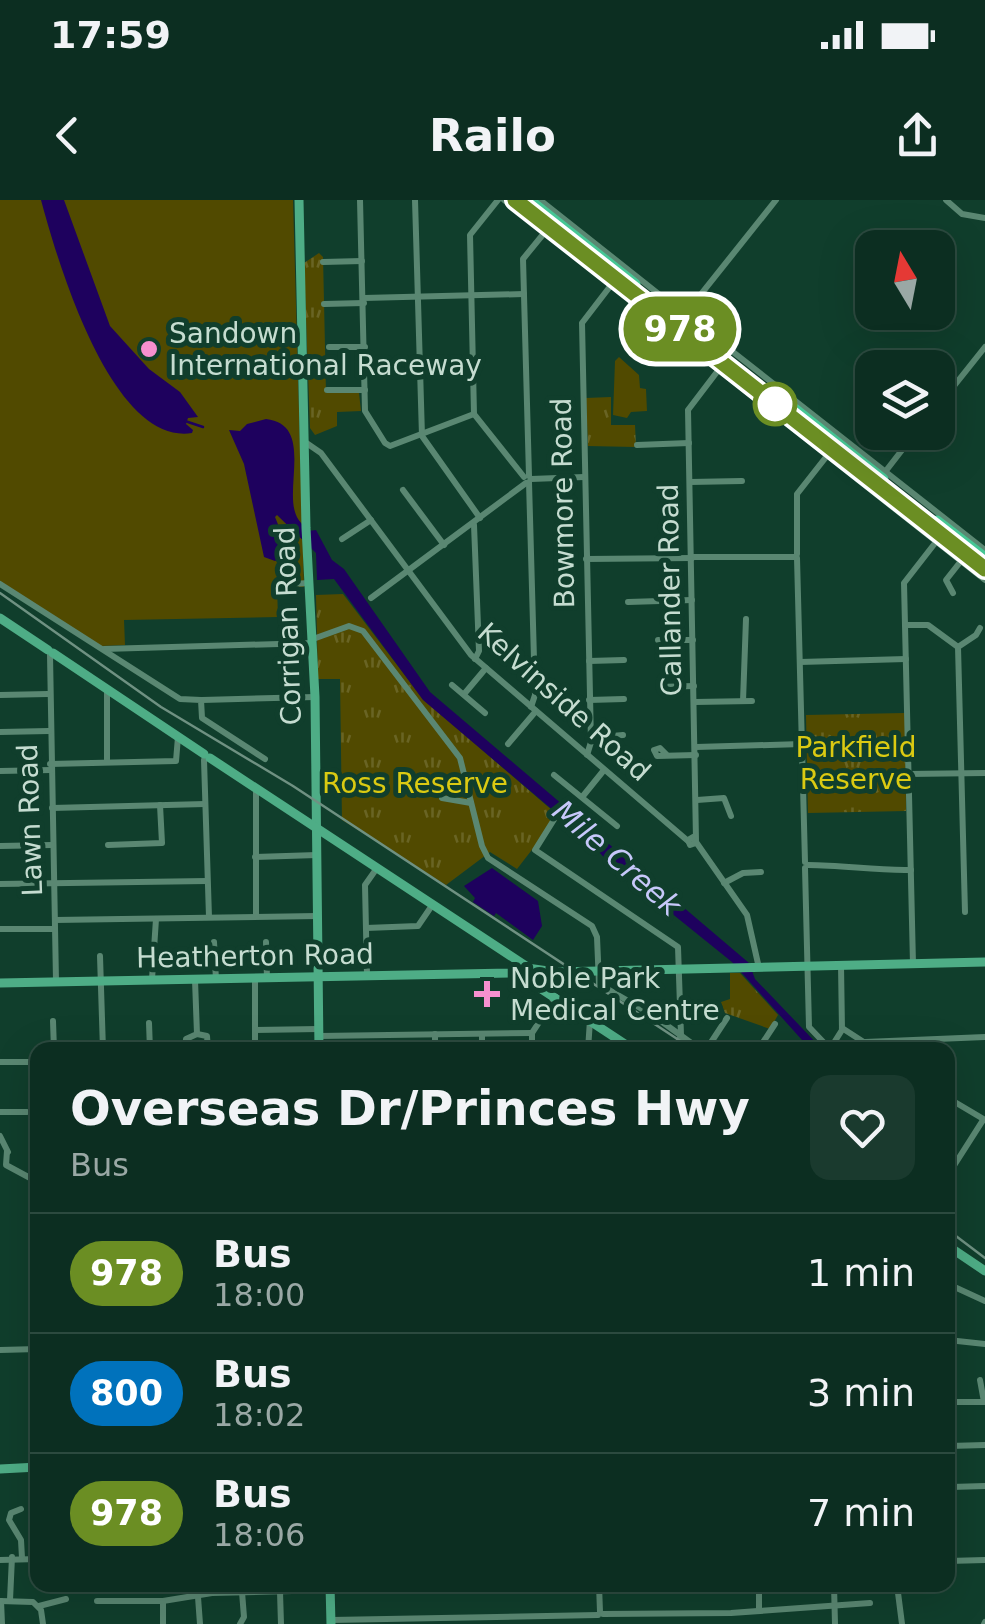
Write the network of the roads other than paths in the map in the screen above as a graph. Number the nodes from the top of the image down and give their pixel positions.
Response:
1 (299, 200) edge
2 (360, 200) edge
3 (415, 200) edge
4 (501, 200) edge
5 (515, 200) edge
6 (528, 200) edge
7 (540, 200) edge
8 (776, 200) edge
9 (946, 200) edge
10 (985, 218) edge
11 (544, 232) junction
12 (362, 261) junction
13 (323, 262) dead end
14 (620, 280) junction
15 (524, 294) junction
16 (470, 295) junction
17 (418, 297) junction
18 (364, 301) junction
19 (324, 304) dead end
20 (677, 323) junction
21 (364, 347) junction
22 (985, 347) edge
23 (328, 348) dead end
24 (721, 366) junction
25 (955, 385) edge
26 (327, 390) dead end
27 (365, 390) junction
28 (798, 412) junction
29 (474, 414) junction
30 (422, 436) junction
31 (637, 444) dead end
32 (689, 444) junction
33 (305, 447) junction
34 (829, 450) junction
35 (902, 450) edge
36 (885, 472) junction
37 (584, 477) junction
38 (528, 480) junction
39 (690, 482) junction
40 (742, 482) dead end
41 (403, 490) dead end
42 (371, 520) junction
43 (477, 521) junction
44 (940, 533) junction
45 (342, 539) dead end
46 (444, 546) junction
47 (985, 554) edge
48 (796, 556) junction
49 (692, 558) junction
50 (586, 560) junction
51 (961, 561) junction
52 (985, 569) edge
53 (408, 571) junction
54 (985, 580) edge
55 (309, 583) junction
56 (0, 584) edge
57 (276, 584) dead end
58 (953, 593) dead end
59 (371, 598) dead end
60 (692, 600) junction
61 (628, 602) dead end
62 (0, 618) edge
63 (746, 619) dead end
64 (905, 625) junction
65 (980, 628) dead end
66 (658, 640) dead end
67 (694, 640) junction
68 (313, 641) junction
69 (958, 647) junction
70 (101, 649) junction
71 (50, 653) junction
72 (473, 657) junction
73 (906, 659) junction
74 (624, 660) dead end
75 (589, 661) junction
76 (800, 662) junction
77 (486, 668) junction
78 (452, 684) dead end
79 (694, 686) junction
80 (660, 687) dead end
81 (106, 690) junction
82 (465, 692) junction
83 (48, 694) junction
84 (0, 695) edge
85 (315, 697) junction
86 (201, 700) junction
87 (590, 700) junction
88 (624, 700) dead end
89 (694, 702) junction
90 (531, 706) junction
91 (485, 713) dead end
92 (49, 731) junction
93 (0, 732) edge
94 (623, 736) dead end
95 (178, 737) junction
96 (590, 738) junction
97 (508, 744) dead end
98 (802, 744) junction
99 (696, 750) junction
100 (584, 752) junction
101 (666, 755) dead end
102 (206, 757) junction
103 (265, 759) dead end
104 (106, 762) junction
105 (50, 767) junction
106 (604, 770) junction
107 (0, 771) edge
108 (985, 773) edge
109 (908, 774) junction
110 (961, 774) junction
111 (554, 775) dead end
112 (316, 784) junction
113 (342, 784) dead end
114 (256, 788) junction
115 (582, 796) junction
116 (442, 798) dead end
117 (697, 800) junction
118 (471, 803) junction
119 (205, 804) junction
120 (160, 805) junction
121 (52, 808) junction
122 (731, 816) dead end
123 (555, 818) dead end
124 (617, 826) dead end
125 (316, 827) junction
126 (693, 841) junction
127 (108, 844) dead end
128 (52, 845) junction
129 (0, 846) edge
130 (316, 855) junction
131 (256, 857) junction
132 (806, 865) junction
133 (377, 868) junction
134 (911, 870) junction
135 (760, 872) dead end
136 (207, 881) junction
137 (54, 882) junction
138 (724, 883) junction
139 (0, 884) edge
140 (433, 904) junction
141 (966, 912) dead end
142 (256, 916) junction
143 (318, 916) junction
144 (210, 917) junction
145 (156, 919) junction
146 (56, 924) junction
147 (366, 928) junction
148 (0, 929) edge
149 (214, 942) dead end
150 (266, 942) dead end
151 (100, 956) dead end
152 (985, 962) edge
153 (913, 964) junction
154 (807, 966) junction
155 (841, 966) junction
156 (756, 968) junction
157 (679, 970) junction
158 (597, 972) junction
159 (552, 973) junction
160 (529, 975) junction
161 (367, 976) junction
162 (319, 978) junction
163 (254, 979) junction
164 (267, 979) junction
165 (195, 980) junction
166 (216, 980) junction
167 (152, 981) junction
168 (56, 982) junction
169 (103, 982) junction
170 (0, 984) edge
171 (555, 998) junction
172 (727, 1018) dead end
173 (590, 1020) junction
174 (54, 1021) dead end
175 (149, 1023) dead end
176 (776, 1024) dead end
177 (255, 1030) junction
178 (845, 1030) junction
179 (319, 1032) junction
180 (532, 1033) junction
181 (197, 1034) junction
182 (435, 1034) junction
183 (482, 1034) junction
184 (681, 1035) junction
185 (985, 1037) edge
186 (54, 1042) edge
187 (102, 1042) edge
188 (150, 1042) edge
189 (186, 1042) edge
190 (207, 1042) edge
191 (255, 1042) edge
192 (319, 1042) edge
193 (436, 1042) edge
194 (482, 1042) edge
195 (532, 1042) edge
196 (589, 1042) edge
197 (622, 1042) edge
198 (678, 1042) edge
199 (691, 1042) edge
200 (709, 1042) edge
201 (764, 1042) edge
202 (823, 1042) edge
203 (836, 1042) edge
204 (865, 1042) joint
205 (1, 1061) edge
206 (30, 1062) edge
207 (955, 1102) edge
208 (0, 1112) edge
209 (27, 1112) dead end
210 (984, 1120) edge
211 (0, 1136) edge
212 (5, 1164) edge
213 (955, 1164) edge
214 (30, 1176) edge
215 (955, 1251) edge
216 (985, 1272) edge
217 (955, 1287) edge
218 (985, 1301) edge
219 (955, 1341) edge
220 (985, 1344) edge
221 (30, 1348) edge
222 (0, 1350) edge
223 (980, 1380) dead end
224 (955, 1402) edge
225 (985, 1402) edge
226 (985, 1445) edge
227 (955, 1446) edge
228 (30, 1468) edge
229 (0, 1469) edge
230 (985, 1486) edge
231 (955, 1489) edge
232 (21, 1508) dead end
233 (12, 1558) junction
234 (22, 1558) junction
235 (30, 1558) edge
236 (0, 1560) edge
237 (985, 1560) edge
238 (955, 1561) edge
239 (207, 1592) edge
240 (242, 1592) joint
241 (280, 1592) joint
242 (330, 1592) edge
243 (759, 1592) edge
244 (834, 1592) edge
245 (899, 1592) edge
246 (198, 1597) junction
247 (4, 1600) edge
248 (66, 1600) dead end
249 (97, 1601) dead end
250 (164, 1602) junction
251 (870, 1603) dead end
252 (39, 1606) junction
253 (834, 1606) junction
254 (759, 1608) junction
255 (600, 1616) edge
256 (536, 1620) edge
257 (331, 1622) edge
258 (2, 1624) edge
259 (43, 1624) edge
260 (163, 1624) edge
261 (200, 1624) edge
262 (240, 1624) edge
263 (281, 1624) edge
264 (835, 1624) edge
265 (902, 1624) edge

1 - 33 main road, Corrigan Road
2 - 12 street
3 - 17 street
4 - 11 street
4 - 16 street
5 - 14 highway
6 - 14 highway
7 - 20 street
8 - 20 street
9 - 10 street
11 - 14 street
11 - 15 street
12 - 13 street
12 - 18 street
14 - 20 highway
14 - 20 highway
14 - 37 street, Bowmore Road
15 - 16 street
15 - 38 street
16 - 17 street
16 - 29 street
17 - 18 street
17 - 30 street
18 - 19 street
18 - 21 street
20 - 24 highway
20 - 28 highway
20 - 36 street
21 - 23 street
21 - 27 street
22 - 25 street
24 - 32 street, Callander Road
24 - 34 highway
26 - 27 street
27 - 30 street
28 - 34 highway
28 - 44 highway
29 - 30 street
29 - 38 street
30 - 43 street
31 - 32 street
32 - 39 street, Callander Road
33 - 42 street, Kelvinside Road
33 - 55 main road, Corrigan Road
34 - 44 highway
34 - 48 street
35 - 36 street
36 - 47 street
37 - 38 street
37 - 50 street, Bowmore Road
38 - 43 street
38 - 90 street
39 - 40 street
39 - 49 street, Callander Road
41 - 46 street
42 - 45 street
42 - 53 street, Kelvinside Road
43 - 46 street
43 - 72 street
44 - 47 highway
44 - 51 street
44 - 52 highway
44 - 64 street
46 - 53 street
48 - 49 street
48 - 76 street
49 - 50 street
49 - 60 street, Callander Road
50 - 75 street, Bowmore Road
51 - 54 street
51 - 58 street
53 - 59 street
53 - 72 street, Kelvinside Road
55 - 57 street
55 - 68 main road, Corrigan Road
56 - 70 street
60 - 61 street
60 - 67 street, Callander Road
62 - 71 main road
63 - 89 street
64 - 69 street
64 - 73 street
65 - 69 street
66 - 67 street
67 - 79 street, Callander Road
68 - 70 street
68 - 85 main road, Corrigan Road
68 - 118 street
69 - 110 street
70 - 86 street
71 - 81 main road
71 - 83 street, Lawn Road
72 - 77 street, Kelvinside Road
73 - 76 street
73 - 109 street
74 - 75 street
75 - 87 street, Bowmore Road
76 - 98 street
77 - 82 street
77 - 90 street, Kelvinside Road
78 - 82 street
79 - 80 street
79 - 89 street, Callander Road
81 - 95 main road
81 - 104 street
82 - 91 street
83 - 84 street
83 - 92 street, Lawn Road
85 - 86 street
85 - 112 main road, Corrigan Road
86 - 103 street
87 - 88 street
87 - 96 street, Bowmore Road
89 - 99 street, Callander Road
90 - 97 street
90 - 100 street, Kelvinside Road
92 - 93 street
92 - 105 street, Lawn Road
94 - 96 street
95 - 102 main road
95 - 104 street
96 - 100 street
98 - 99 street
98 - 132 street
99 - 101 street
99 - 117 street, Callander Road
100 - 106 street, Kelvinside Road
102 - 114 main road
102 - 119 street
104 - 105 street
105 - 107 street
105 - 121 street, Lawn Road
106 - 115 street
106 - 126 street, Kelvinside Road
108 - 110 street
109 - 110 street
109 - 134 street
110 - 141 street
111 - 115 street
112 - 113 street
112 - 125 main road, Corrigan Road
114 - 125 main road
114 - 131 street
115 - 124 street
116 - 118 street
117 - 122 street
117 - 126 street, Callander Road
118 - 158 street
119 - 120 street
119 - 136 street
120 - 121 street
120 - 127 street
121 - 128 street, Lawn Road
123 - 157 street
125 - 130 main road, Corrigan Road
125 - 133 main road
126 - 138 street, Kelvinside Road
128 - 129 street
128 - 137 street, Lawn Road
130 - 131 street
130 - 143 main road, Corrigan Road
131 - 142 street
132 - 134 street
132 - 154 street
133 - 140 main road
133 - 147 street
134 - 153 street
135 - 138 street
136 - 137 street
136 - 144 street
137 - 139 street
137 - 146 street, Lawn Road
138 - 156 street, Kelvinside Road
140 - 147 street
140 - 160 main road
142 - 143 street
142 - 144 street
143 - 162 main road, Corrigan Road
144 - 145 street
145 - 146 street
145 - 167 street
146 - 148 street
146 - 168 street, Lawn Road
147 - 161 street
149 - 166 street
150 - 164 street
151 - 169 street
152 - 153 main road, Heatherton Road
153 - 155 main road, Heatherton Road
154 - 155 main road, Heatherton Road
154 - 156 main road, Heatherton Road
154 - 202 street
155 - 178 street
156 - 157 main road, Heatherton Road
157 - 158 main road, Heatherton Road
157 - 184 street
158 - 159 main road, Heatherton Road
158 - 184 street
159 - 160 main road, Heatherton Road
159 - 160 main road
160 - 161 main road, Heatherton Road
160 - 171 main road
160 - 171 main road
161 - 162 main road, Heatherton Road
162 - 164 main road, Heatherton Road
162 - 179 main road, Corrigan Road
163 - 164 main road, Heatherton Road
163 - 166 main road, Heatherton Road
163 - 177 street
165 - 166 main road, Heatherton Road
165 - 167 main road, Heatherton Road
165 - 181 street
167 - 169 main road, Heatherton Road
168 - 169 main road, Heatherton Road
168 - 170 main road, Heatherton Road
169 - 187 street
171 - 173 main road
171 - 180 street
172 - 200 street
173 - 196 street
173 - 197 main road
174 - 186 street
175 - 188 street
176 - 201 street
177 - 179 street
177 - 191 street
178 - 203 street
178 - 204 street
179 - 182 street
179 - 192 main road, Corrigan Road
180 - 183 street
180 - 195 street
181 - 189 street
181 - 190 street
182 - 183 street
182 - 193 street
183 - 194 street
184 - 198 street
184 - 199 street
185 - 204 street
205 - 206 street
207 - 210 street
208 - 209 street
210 - 213 street
211 - 212 street
212 - 214 street
215 - 216 main road
217 - 218 street
219 - 220 street
221 - 222 street
223 - 225 street
224 - 225 street
226 - 227 street
228 - 229 main road
230 - 231 street
232 - 234 street
233 - 234 street
233 - 236 street
233 - 247 street
234 - 235 street
237 - 238 street
239 - 246 street
240 - 241 street
240 - 262 street
241 - 263 street
242 - 257 main road
243 - 254 street
244 - 253 street
245 - 265 street
246 - 250 street
246 - 261 street
247 - 252 street
247 - 258 street
248 - 252 street
249 - 250 street
250 - 260 street
251 - 253 street
252 - 259 street
253 - 254 street
253 - 264 street
254 - 255 street
255 - 256 street
256 - 257 street

